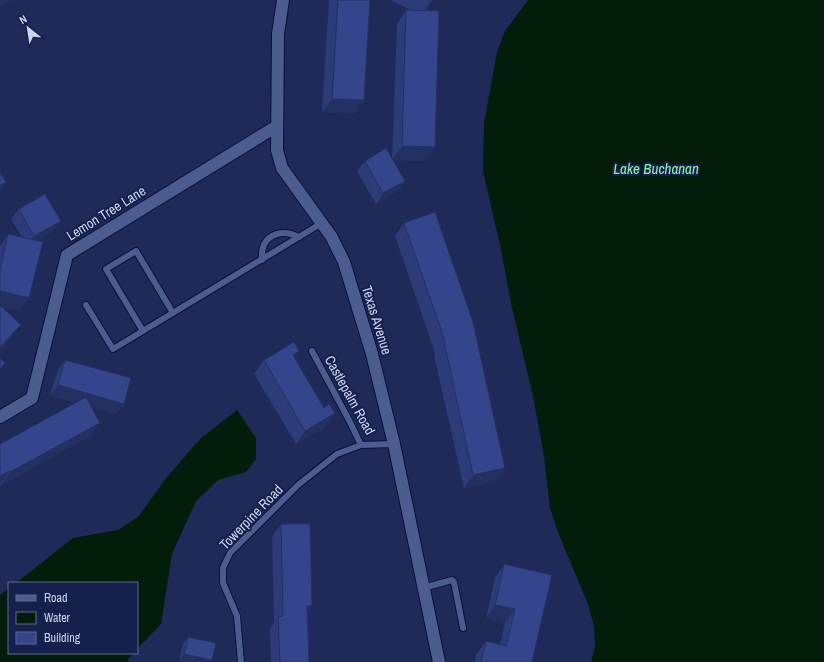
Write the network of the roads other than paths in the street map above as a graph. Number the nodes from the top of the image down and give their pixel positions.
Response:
1 (283, 0) edge
2 (278, 126) junction
3 (322, 223) junction
4 (299, 237) junction
5 (262, 260) junction
6 (86, 305) dead end
7 (173, 313) junction
8 (143, 331) junction
9 (312, 351) dead end
10 (0, 417) edge
11 (394, 444) junction
12 (361, 445) junction
13 (423, 588) junction
14 (463, 628) dead end
15 (240, 662) edge
16 (439, 662) edge

1 - 2 street, Texas Avenue
2 - 3 street, Texas Avenue
2 - 10 street, Lemon Tree Lane
3 - 4 lane
3 - 11 street, Texas Avenue
4 - 5 lane
4 - 5 lane
5 - 7 lane
6 - 8 lane
7 - 8 lane
7 - 8 lane
9 - 12 lane, Castlepalm Road
11 - 12 lane, Castlepalm Road
11 - 13 street, Texas Avenue
12 - 15 lane, Towerpine Road
13 - 14 lane
13 - 16 street, Texas Avenue

